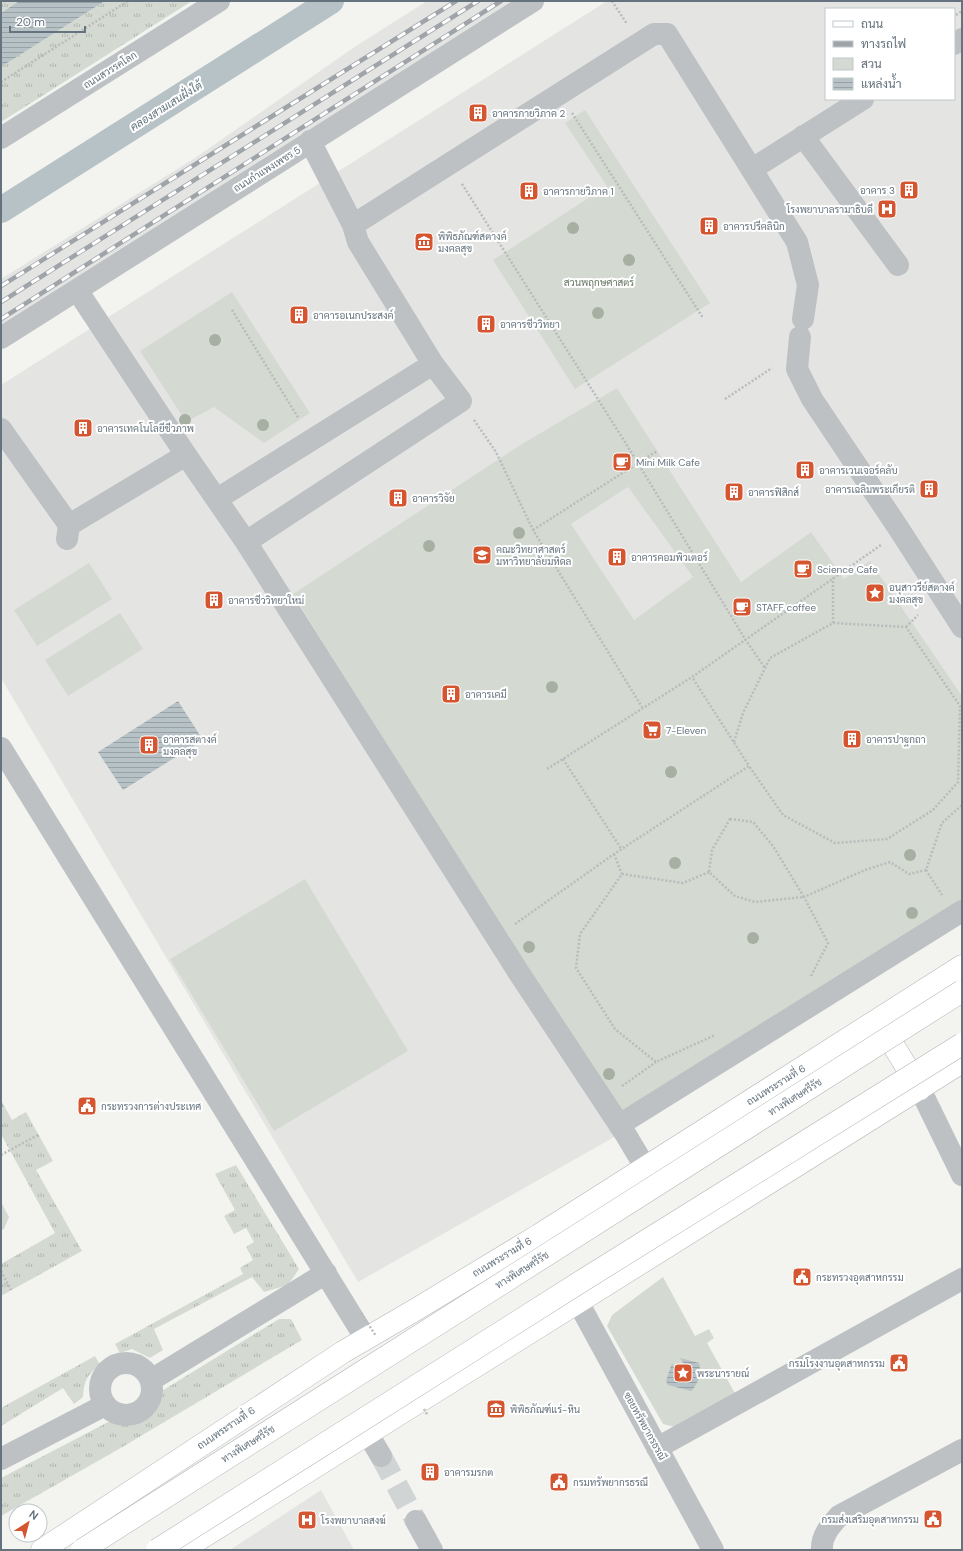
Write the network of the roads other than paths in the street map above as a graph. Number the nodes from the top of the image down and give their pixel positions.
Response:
1 (219, 1) edge
2 (533, 1) edge
3 (861, 100) edge
4 (803, 136) junction
5 (1, 138) edge
6 (310, 141) junction
7 (752, 169) junction
8 (353, 225) junction
9 (898, 265) dead end
10 (76, 290) junction
11 (1, 338) edge
12 (434, 364) junction
13 (1, 429) edge
14 (186, 455) junction
15 (217, 499) junction
16 (246, 542) junction
17 (962, 627) edge
18 (1, 748) edge
19 (962, 911) edge
20 (962, 966) edge
21 (962, 991) edge
22 (878, 1021) junction
23 (962, 1044) edge
24 (962, 1062) edge
25 (920, 1089) junction
26 (619, 1125) junction
27 (645, 1167) junction
28 (962, 1175) edge
29 (326, 1273) junction
30 (962, 1279) edge
31 (578, 1302) junction
32 (366, 1339) junction
33 (151, 1380) junction
34 (105, 1405) junction
35 (368, 1434) junction
36 (657, 1448) junction
37 (962, 1450) edge
38 (381, 1456) tunnel mouth
39 (1, 1459) edge
40 (416, 1521) tunnel mouth
41 (42, 1550) edge
42 (82, 1550) edge
43 (157, 1550) edge
44 (182, 1550) edge
45 (432, 1550) edge
46 (713, 1550) edge
47 (822, 1550) edge

1 - 5 street, ถนนสวรรคโลก
2 - 6 street, ถนนกำแพงเพชร 5
3 - 4 street
4 - 7 street
4 - 9 street
6 - 8 street
6 - 10 street, ถนนกำแพงเพชร 5
7 - 8 street
7 - 17 street
8 - 12 street
10 - 11 street, ถนนกำแพงเพชร 5
10 - 14 street
12 - 15 street
12 - 16 street
13 - 14 street
14 - 15 street
15 - 16 street
16 - 26 street
18 - 29 street
19 - 26 street
20 - 22 main road, ถนนพระรามที่ 6
21 - 42 main road, ทางพิเศษศรีรัช, bridge
22 - 25 main road
22 - 27 main road, ถนนพระรามที่ 6
23 - 43 main road, bridge
24 - 25 main road
25 - 28 street
25 - 31 main road
26 - 27 street
27 - 32 main road, ถนนพระรามที่ 6
29 - 32 street
29 - 33 street
30 - 36 street
31 - 35 main road
31 - 36 street, ซอยทรัพยากรธรณี
32 - 41 main road, ถนนพระรามที่ 6
33 - 34 street
33 - 34 street
34 - 39 street
35 - 38 street
35 - 44 main road
36 - 46 street, ซอยทรัพยากรธรณี
37 - 47 street
40 - 45 street

